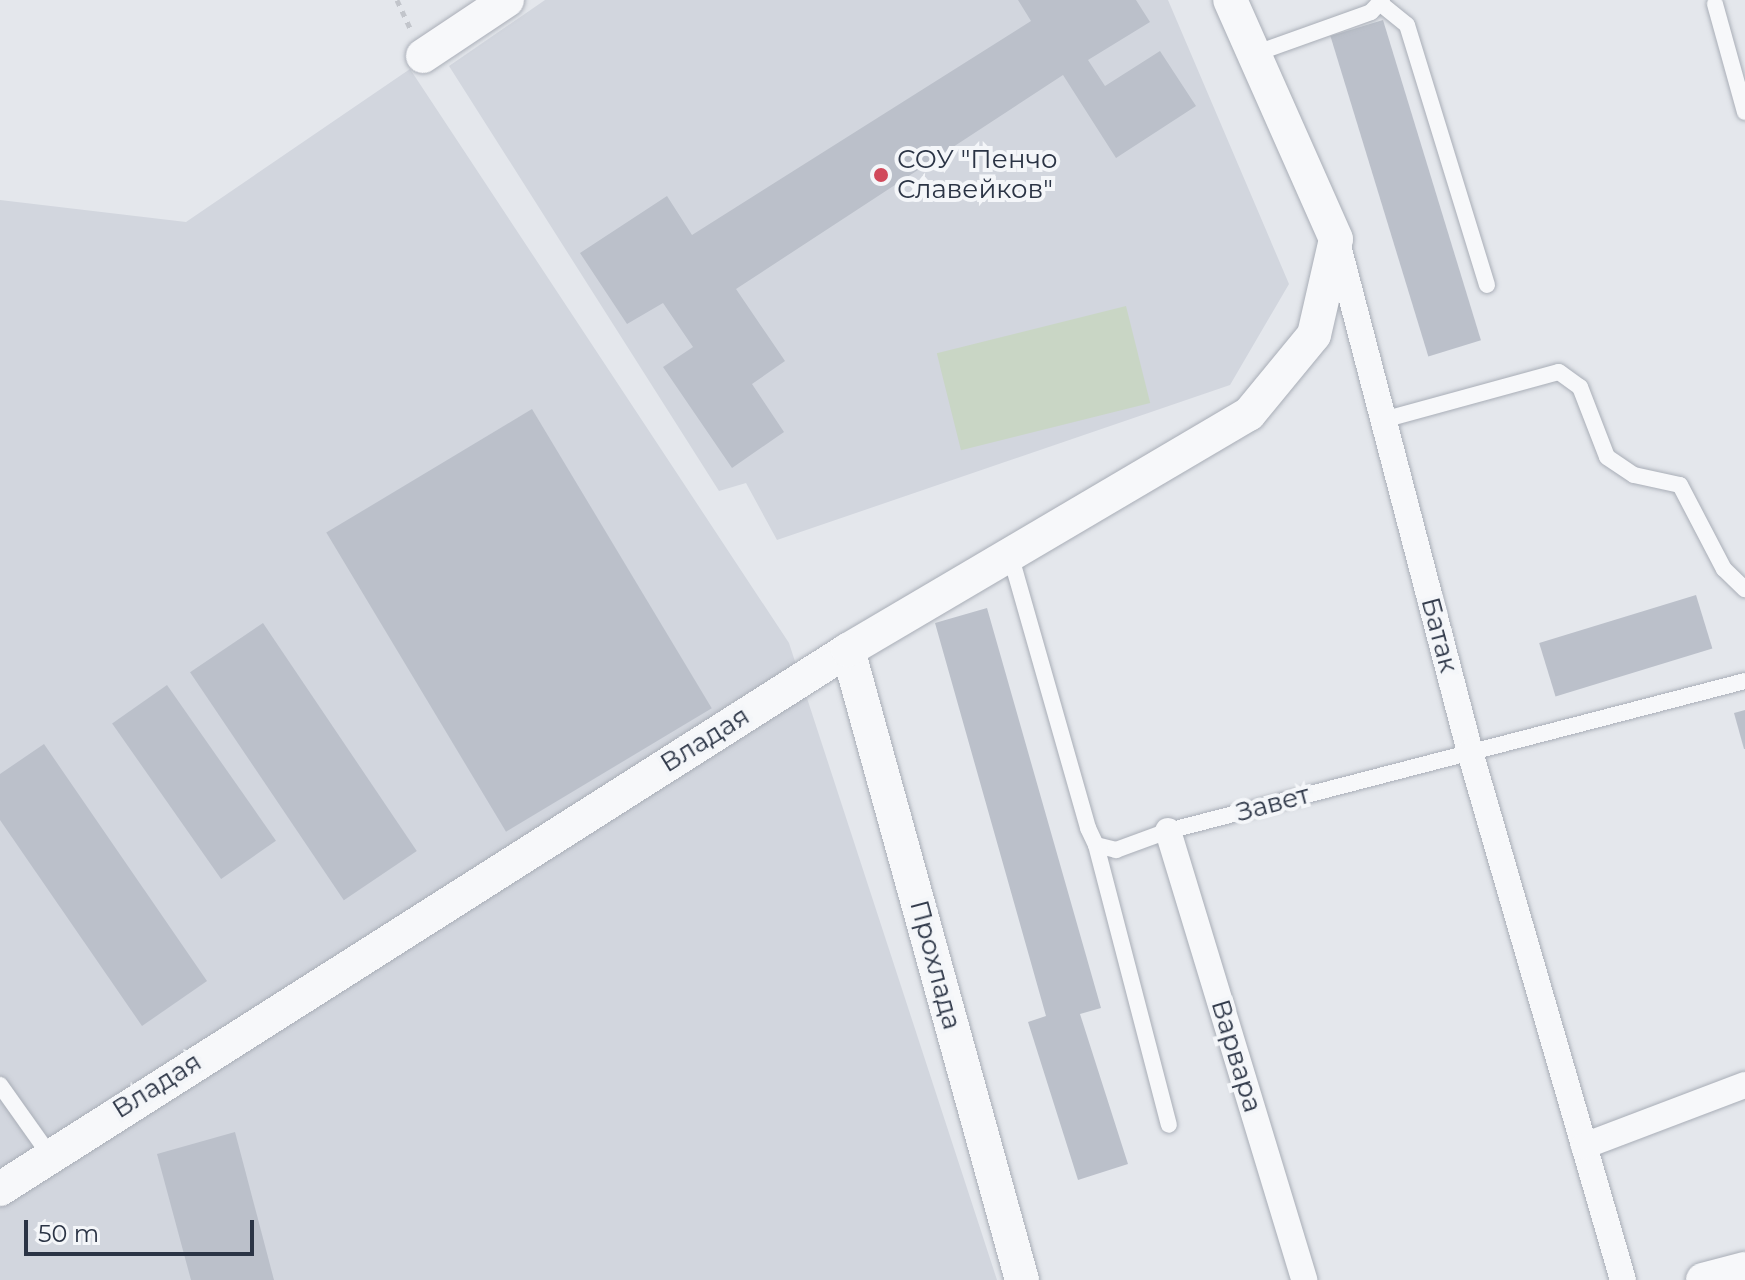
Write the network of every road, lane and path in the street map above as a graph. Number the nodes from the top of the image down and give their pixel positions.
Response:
1 (507, 0) edge
2 (1230, 0) edge
3 (1381, 2) edge
4 (1715, 4) dead end
5 (1254, 54) junction
6 (423, 56) dead end
7 (1745, 112) edge
8 (1336, 239) junction
9 (1487, 285) dead end
10 (1383, 420) junction
11 (1010, 554) junction
12 (1745, 589) edge
13 (848, 650) junction
14 (1745, 681) edge
15 (1470, 752) junction
16 (1168, 831) junction
17 (1096, 845) junction
18 (0, 1085) edge
19 (1745, 1085) edge
20 (1169, 1125) dead end
21 (1584, 1146) junction
22 (49, 1154) junction
23 (0, 1189) edge
24 (1745, 1269) edge
25 (1022, 1280) edge
26 (1304, 1280) edge
27 (1623, 1280) edge
28 (1703, 1280) edge

1 - 6 street
2 - 5 street, Батак
3 - 5 lane
3 - 9 lane
4 - 7 lane
5 - 8 street, Батак
8 - 10 street, Батак
8 - 11 street, Владая
10 - 12 lane
10 - 15 street, Батак
11 - 13 street, Владая
11 - 17 lane
13 - 22 street, Владая
13 - 25 street, Прохлада
14 - 15 lane, Завет
15 - 16 lane, Завет
15 - 21 street, Батак
16 - 17 lane, Завет
16 - 26 street, Варвара
17 - 20 lane
18 - 22 lane
19 - 21 street
21 - 27 street, Батак
22 - 23 street, Владая
24 - 28 street

